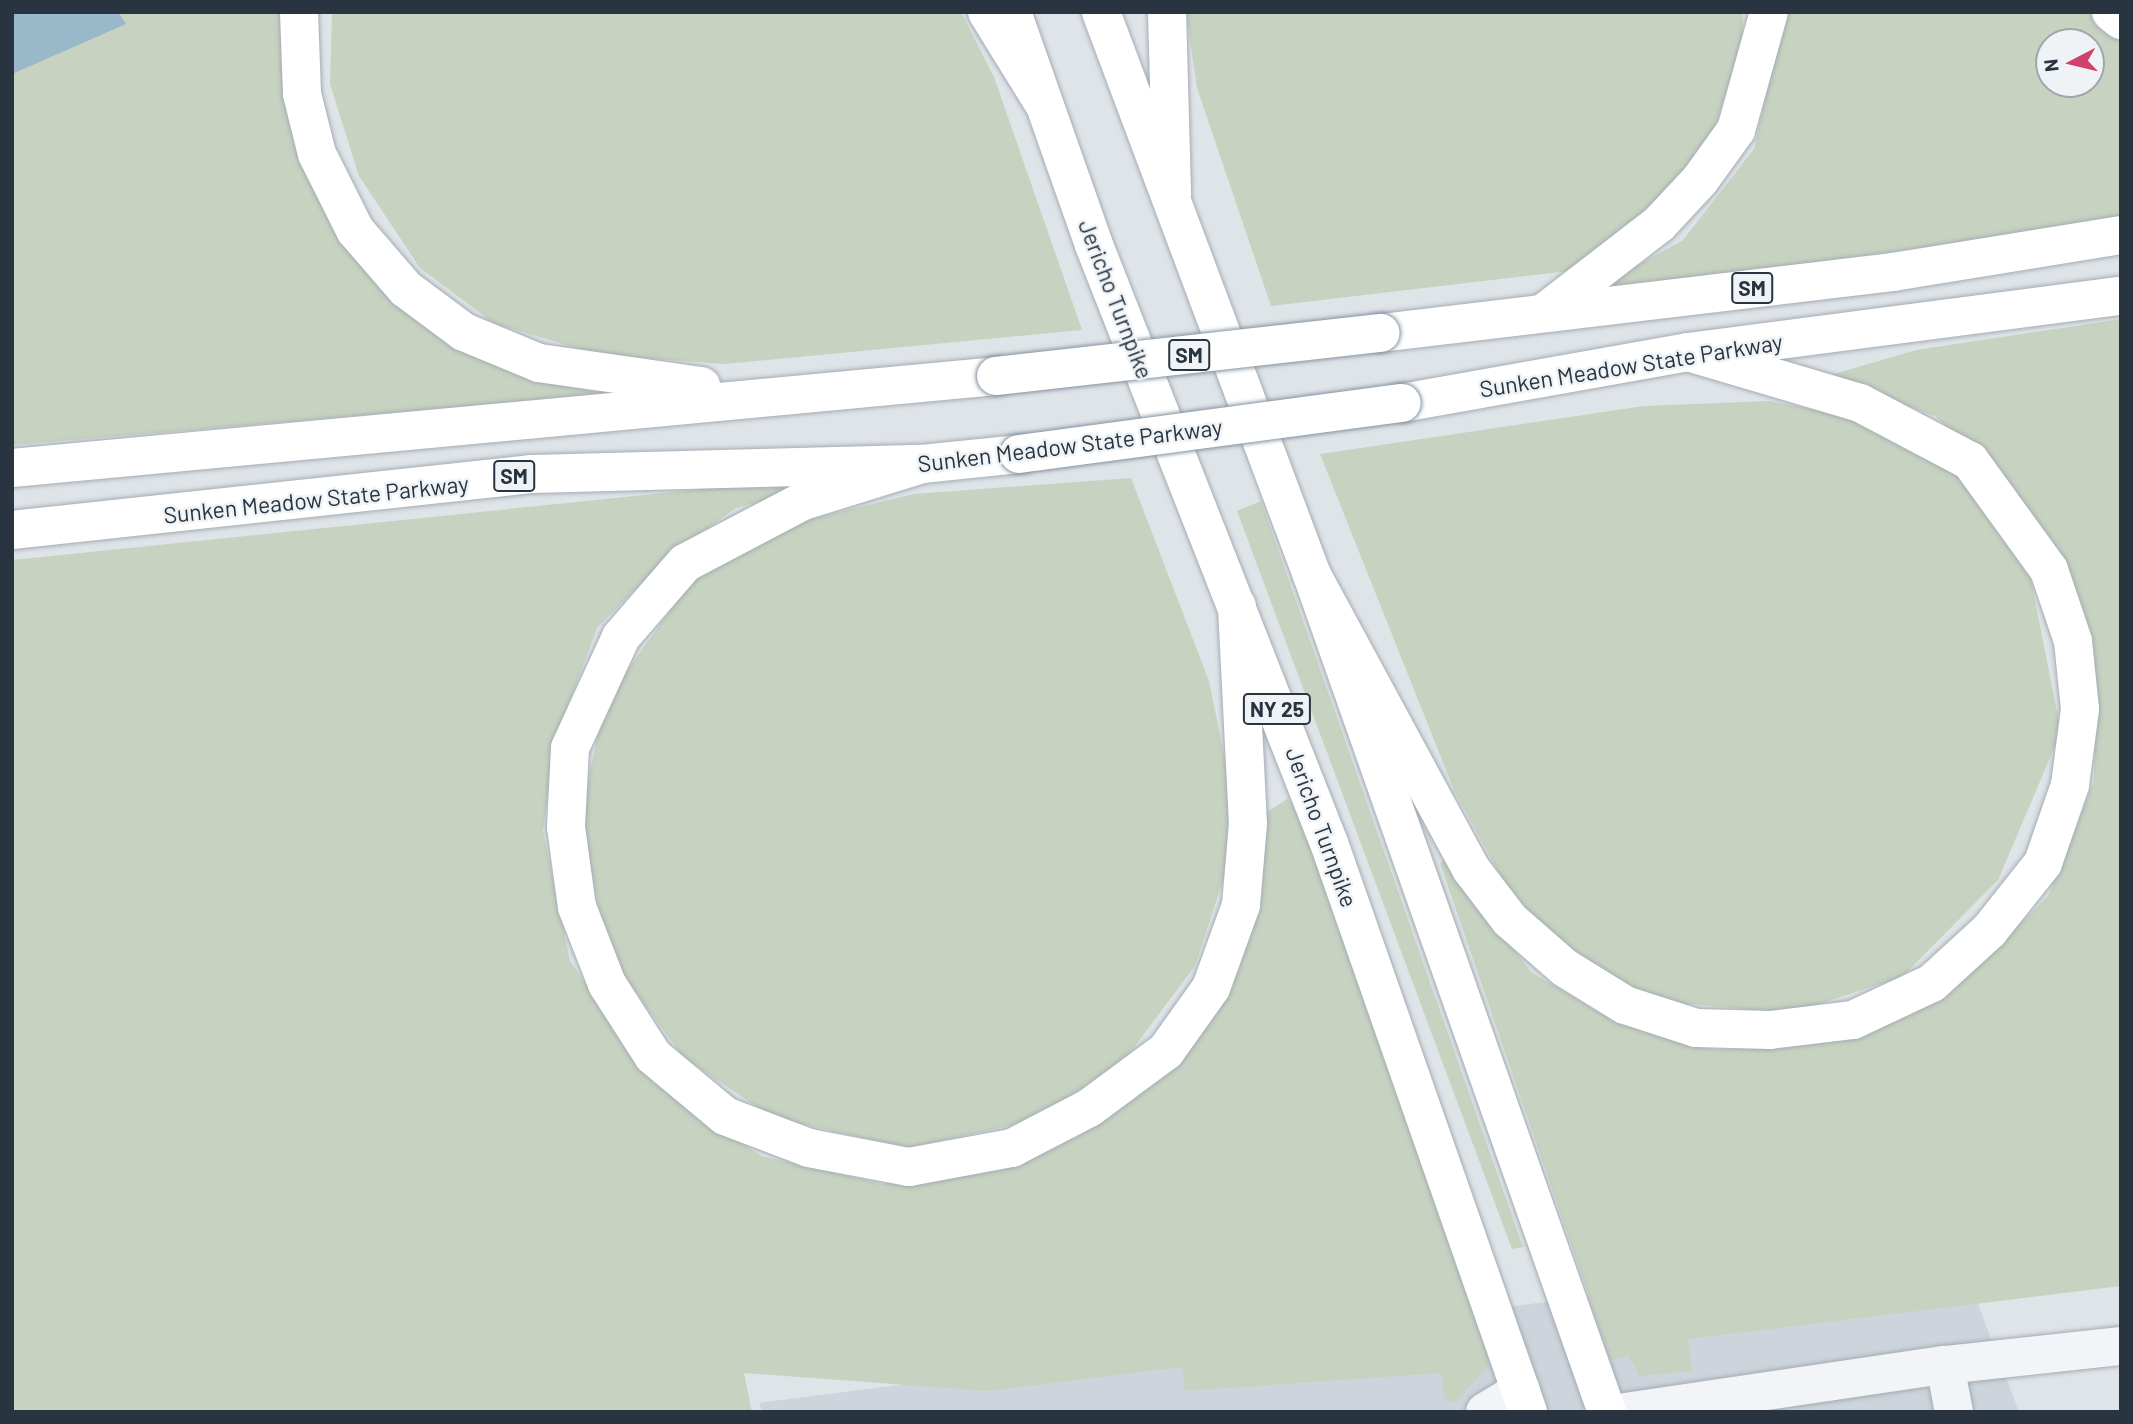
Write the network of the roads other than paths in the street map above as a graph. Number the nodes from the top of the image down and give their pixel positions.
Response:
1 (299, 12) edge
2 (987, 12) edge
3 (1012, 12) edge
4 (1101, 12) edge
5 (1167, 12) edge
6 (1769, 12) edge
7 (2111, 12) edge
8 (2121, 20) edge
9 (1042, 101) junction
10 (1172, 195) junction
11 (2121, 235) edge
12 (2121, 296) edge
13 (1545, 312) junction
14 (1689, 352) junction
15 (780, 394) junction
16 (922, 464) junction
17 (12, 468) edge
18 (12, 530) edge
19 (1312, 575) junction
20 (1237, 606) junction
21 (2121, 1346) edge
22 (1945, 1365) junction
23 (1525, 1401) edge
24 (1485, 1412) edge
25 (1607, 1412) edge
26 (1625, 1412) edge
27 (1954, 1412) edge

1 - 15 main road
2 - 9 main road
3 - 9 main road, Jericho Turnpike / NY 25
4 - 10 main road
5 - 10 main road
6 - 13 main road
7 - 8 main road
9 - 20 main road, Jericho Turnpike / NY 25
10 - 19 main road
11 - 13 main road, SM
12 - 14 main road, Sunken Meadow State Parkway / SM
13 - 15 main road, SM, bridge
14 - 16 main road, Sunken Meadow State Parkway / SM, bridge
14 - 19 main road
15 - 17 main road, SM
16 - 18 main road, Sunken Meadow State Parkway / SM
16 - 20 main road
19 - 25 main road
20 - 23 main road, Jericho Turnpike / NY 25
21 - 22 lane
22 - 26 lane
22 - 27 lane
23 - 24 lane

